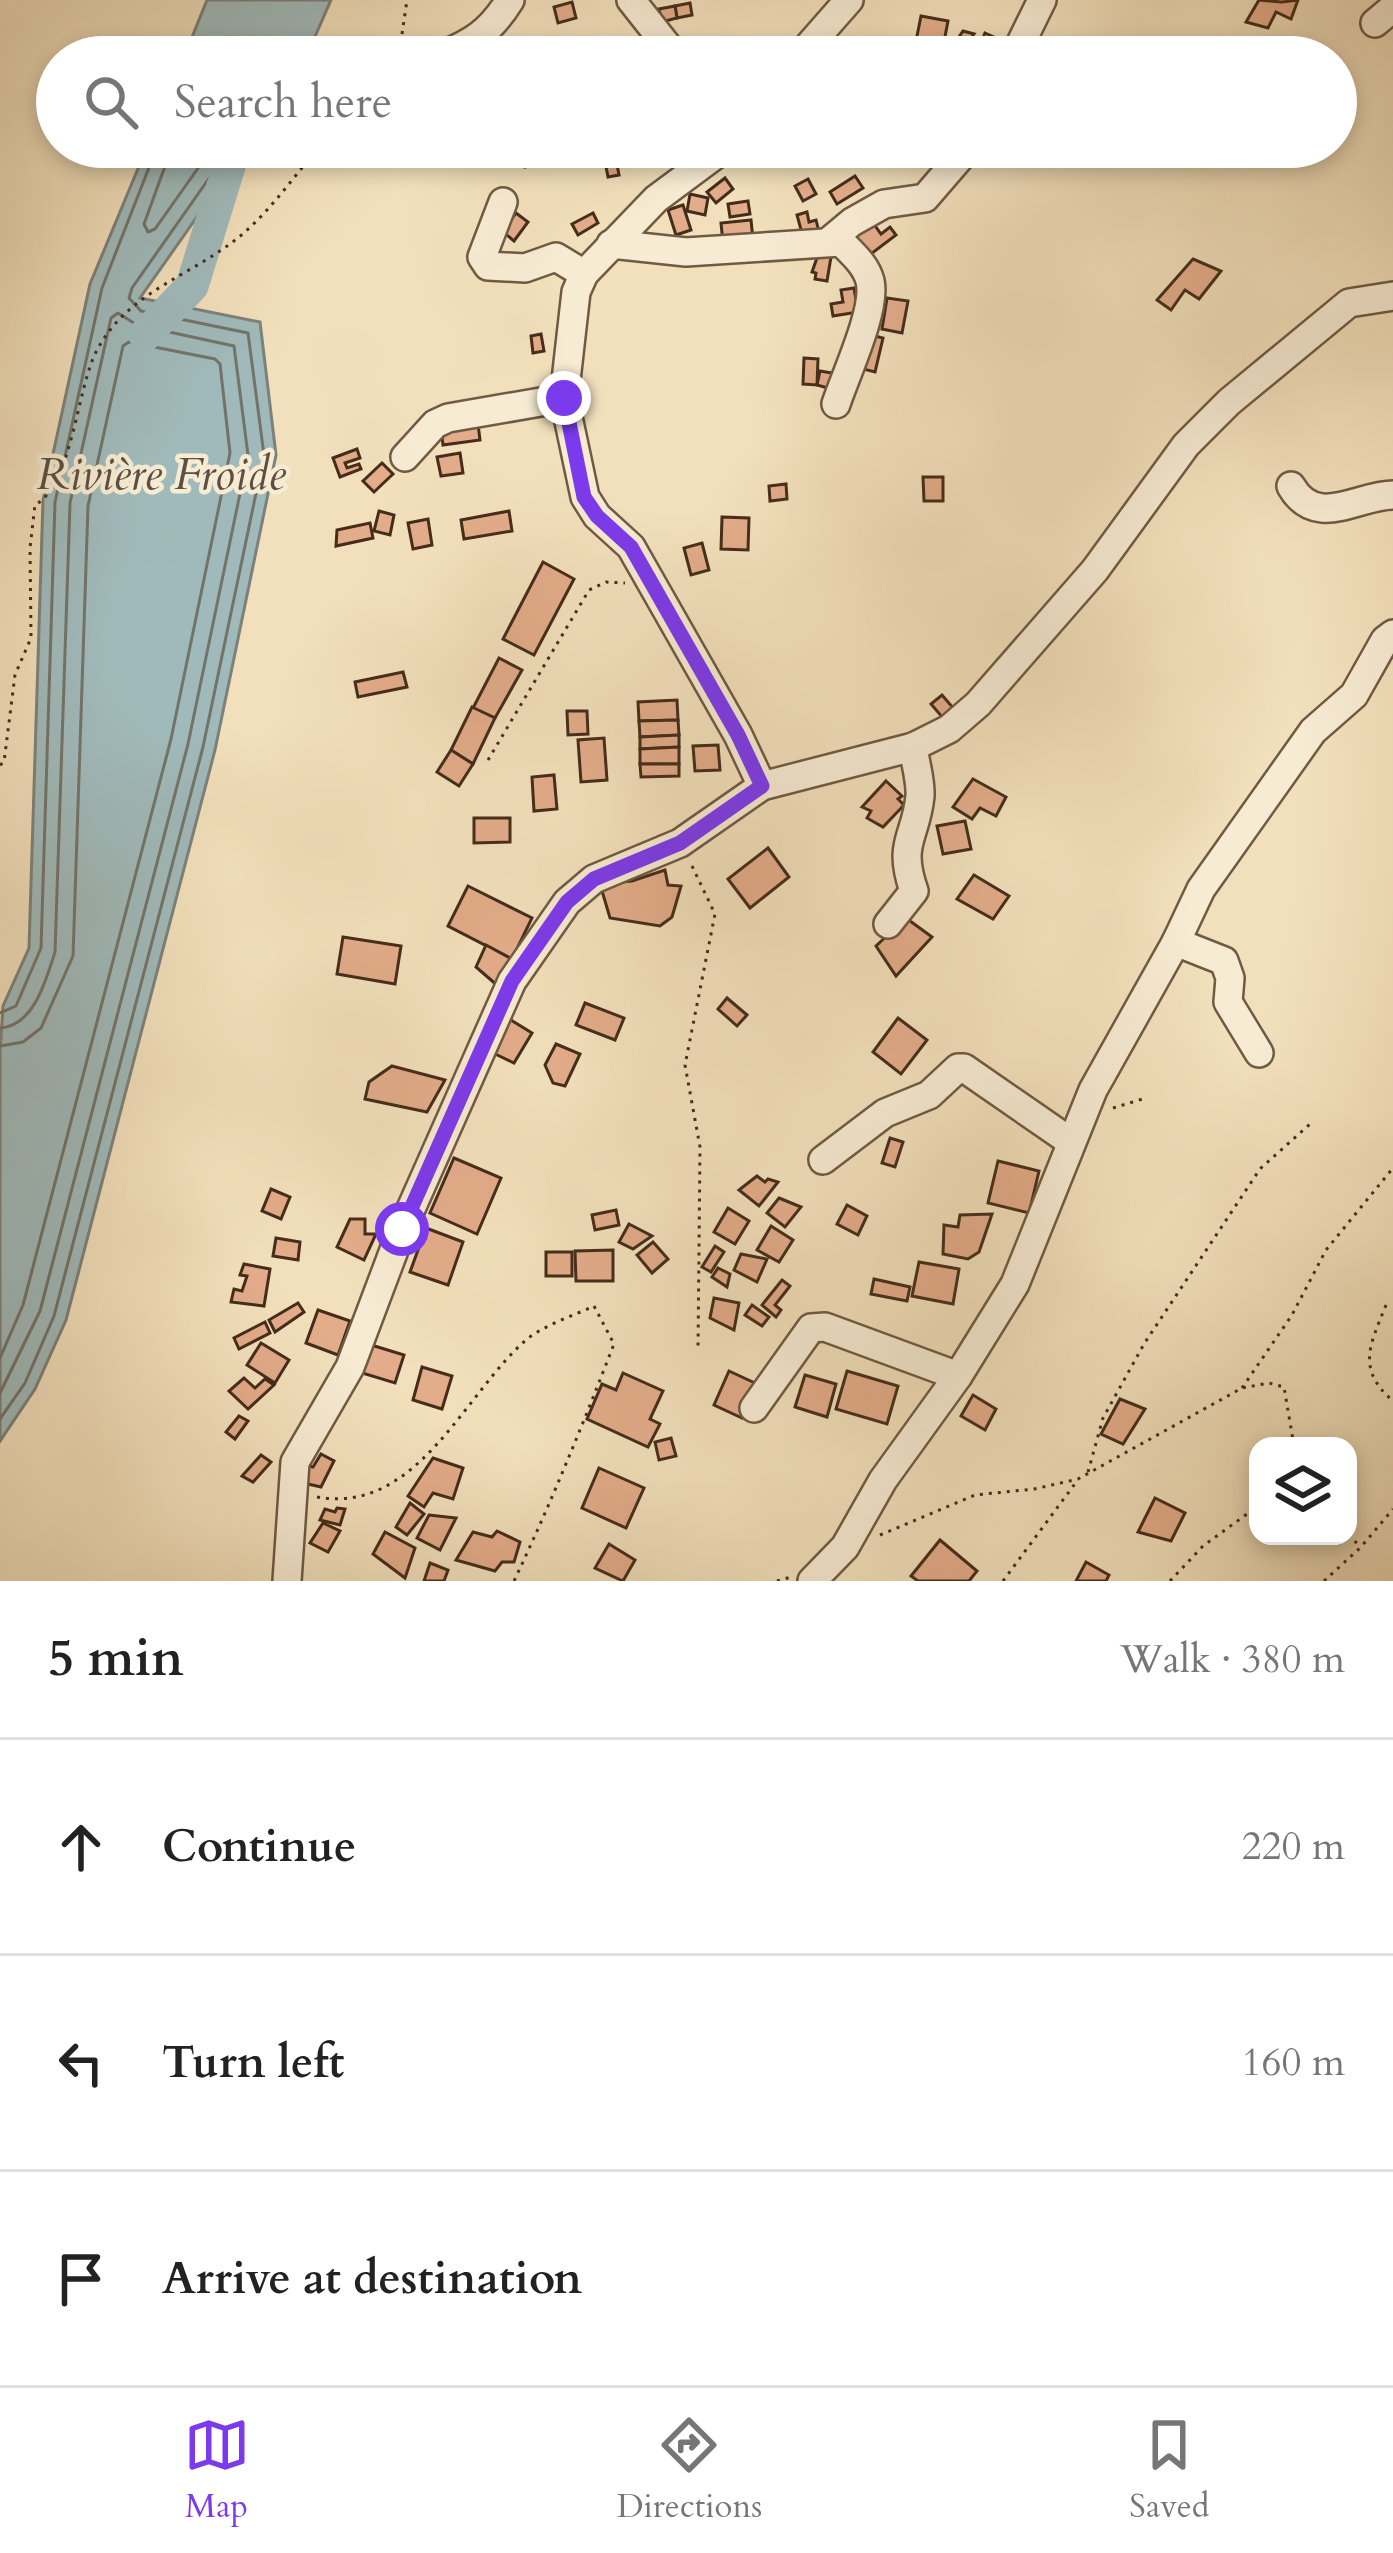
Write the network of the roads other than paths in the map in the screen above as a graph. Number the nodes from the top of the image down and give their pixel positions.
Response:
1 (510, 0) edge
2 (631, 0) edge
3 (848, 0) edge
4 (1042, 0) edge
5 (479, 36) edge
6 (659, 36) edge
7 (817, 36) edge
8 (1024, 36) edge
9 (698, 168) edge
10 (951, 168) edge
11 (503, 202) dead end
12 (828, 242) junction
13 (611, 244) junction
14 (584, 274) junction
15 (1393, 296) edge
16 (564, 398) junction
17 (836, 404) dead end
18 (405, 457) dead end
19 (1291, 486) dead end
20 (1393, 495) edge
21 (1393, 634) edge
22 (913, 747) junction
23 (762, 786) junction
24 (888, 924) dead end
25 (1176, 943) junction
26 (1259, 1053) dead end
27 (1076, 1130) junction
28 (823, 1160) dead end
29 (958, 1376) junction
30 (754, 1408) dead end
31 (287, 1581) edge
32 (812, 1581) edge

1 - 5 street
2 - 6 street
3 - 7 street
4 - 8 street
9 - 13 street
10 - 12 street
11 - 14 street
12 - 13 street
12 - 17 street
13 - 14 street
14 - 16 street
15 - 22 street
16 - 18 street
16 - 23 street
19 - 20 street
21 - 25 street
22 - 23 street
22 - 24 street
23 - 31 street
25 - 26 street
25 - 27 street
27 - 28 street
27 - 29 street
29 - 30 street
29 - 32 street

